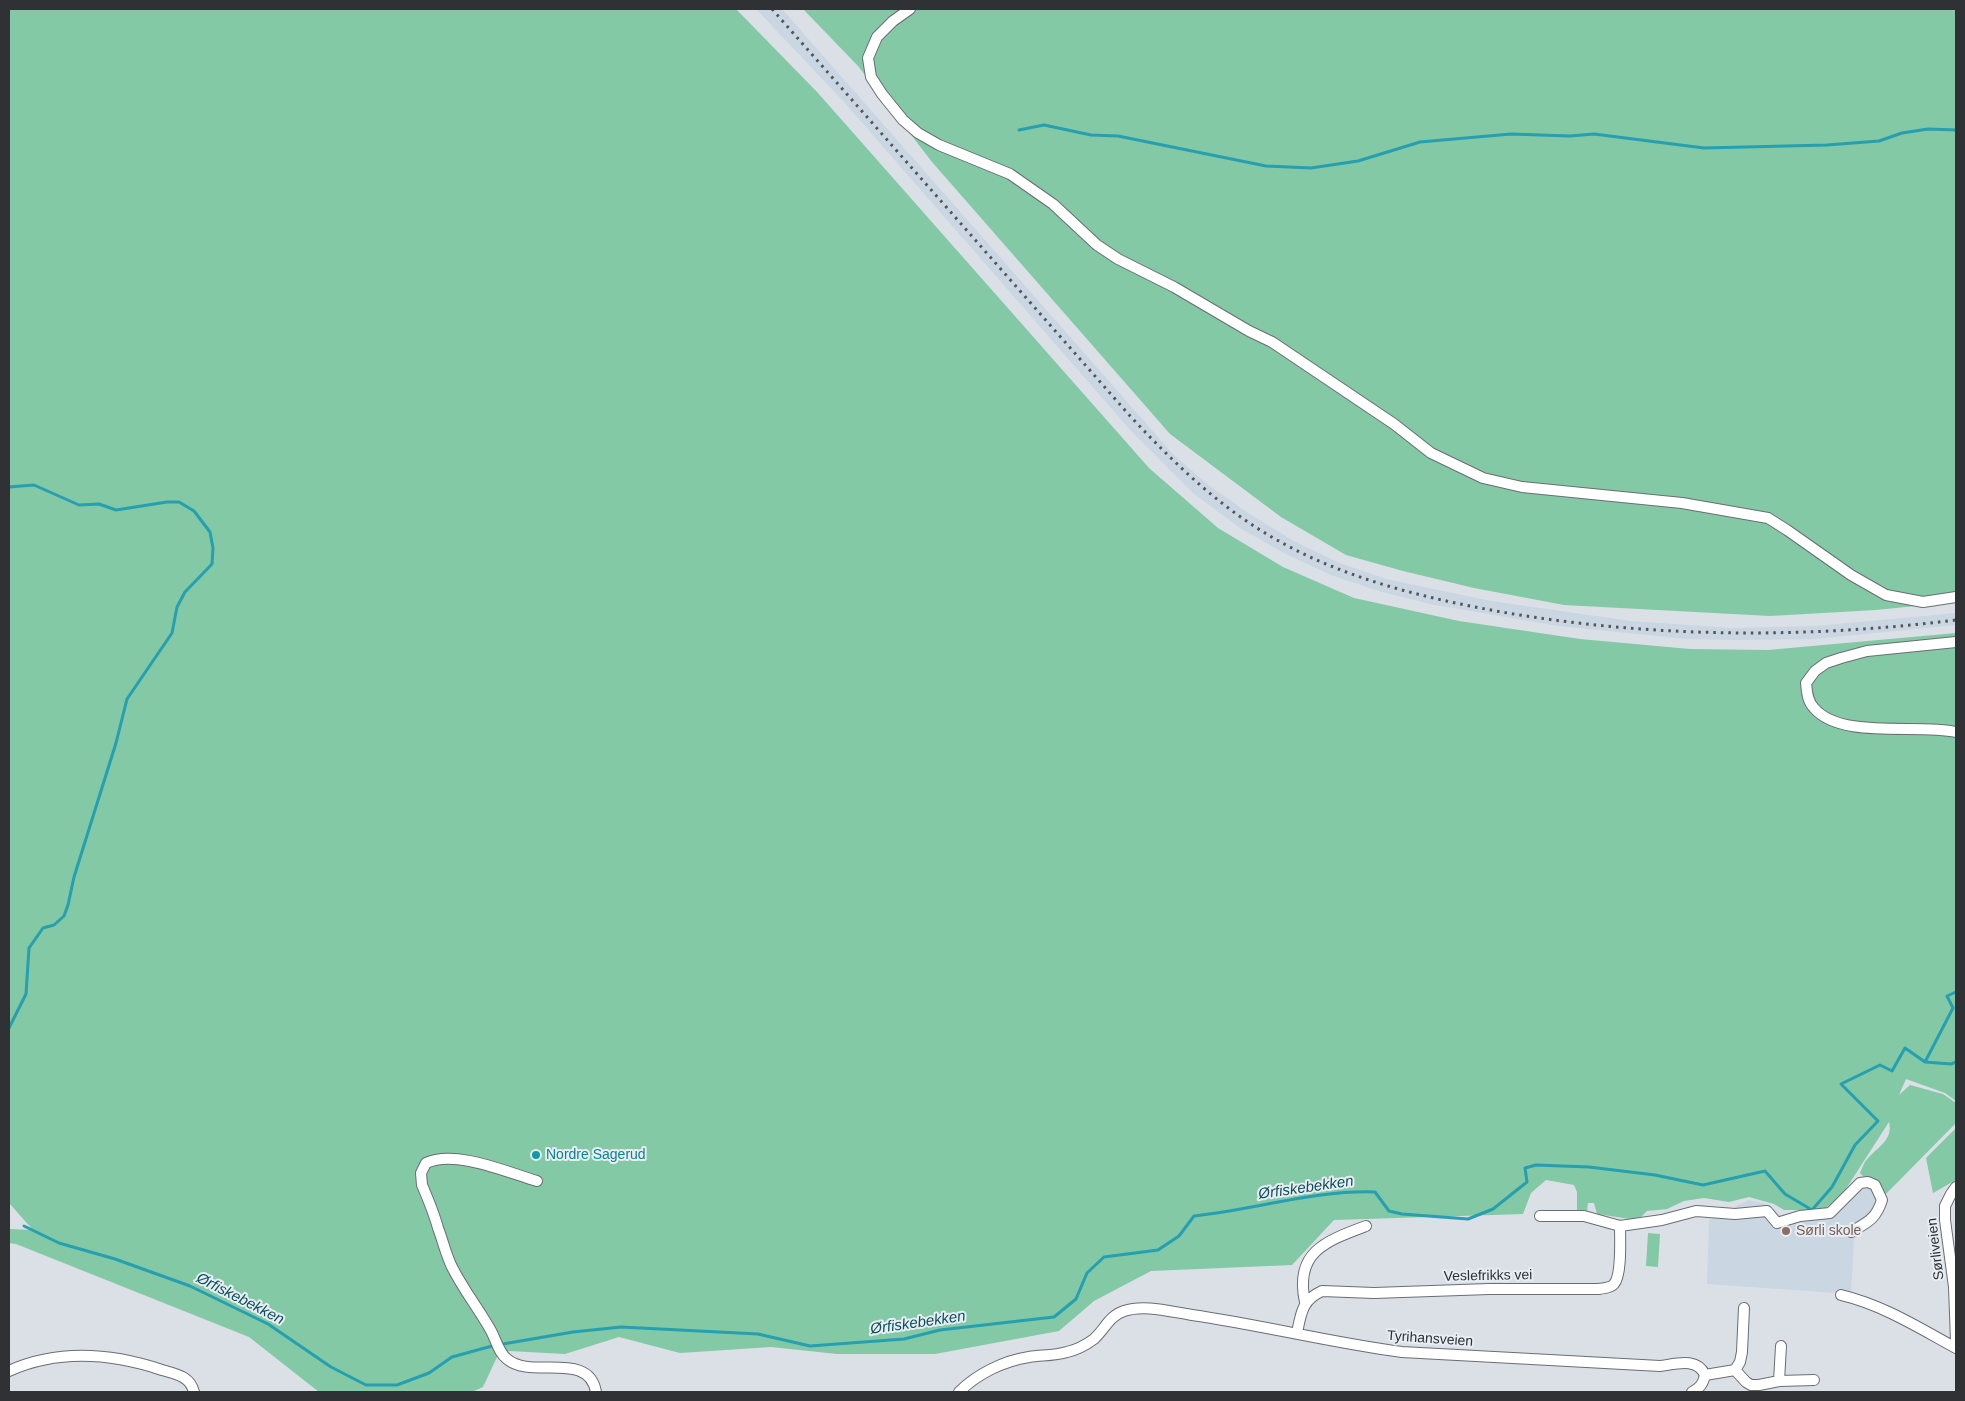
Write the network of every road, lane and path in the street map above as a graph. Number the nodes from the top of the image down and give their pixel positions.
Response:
1 (910, 9) edge
2 (1956, 597) edge
3 (1956, 642) edge
4 (1956, 732) edge
5 (537, 1181) dead end
6 (1956, 1186) edge
7 (1540, 1216) dead end
8 (1366, 1226) dead end
9 (1620, 1226) junction
10 (1851, 1232) dead end
11 (1841, 1295) dead end
12 (1305, 1302) junction
13 (1744, 1308) dead end
14 (1297, 1333) junction
15 (1956, 1345) edge
16 (1781, 1346) dead end
17 (1735, 1370) junction
18 (9, 1371) edge
19 (1705, 1375) junction
20 (1814, 1380) dead end
21 (1779, 1381) junction
22 (194, 1392) edge
23 (596, 1392) edge
24 (959, 1392) edge
25 (1692, 1392) edge

1 - 2 street
3 - 4 street
5 - 23 street
6 - 15 street, Sørliveien
7 - 9 street
8 - 12 street
9 - 10 street
9 - 12 street, Veslefrikks vei
11 - 15 street, Sørliveien
12 - 14 street
13 - 17 street
14 - 19 street, Tyrihansveien
14 - 24 street, Tyrihansveien
16 - 21 street
17 - 19 street
17 - 21 street
18 - 22 street
19 - 25 street
20 - 21 street

